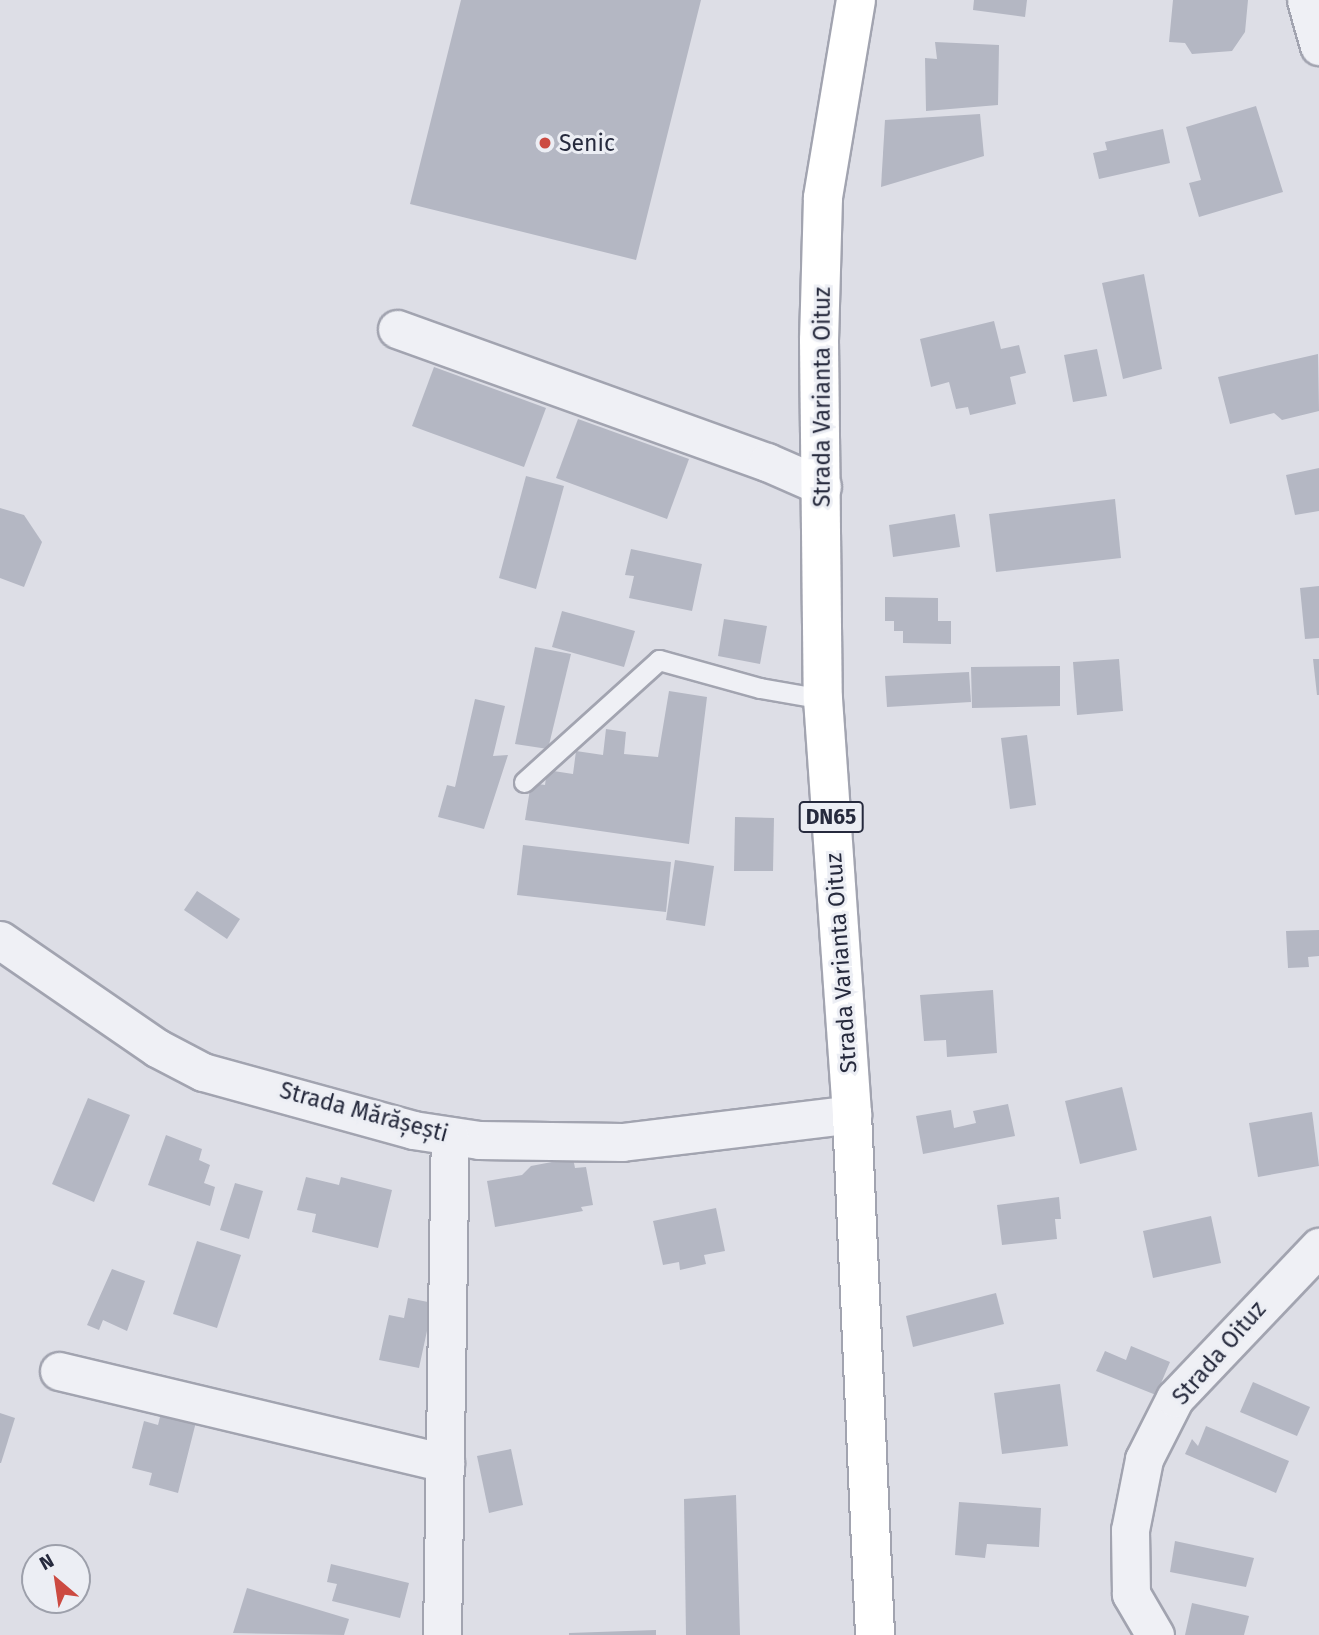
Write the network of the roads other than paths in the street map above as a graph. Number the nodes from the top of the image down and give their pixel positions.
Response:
1 (856, 0) edge
2 (1306, 0) edge
3 (1319, 46) edge
4 (397, 329) dead end
5 (822, 486) junction
6 (823, 699) junction
7 (524, 782) dead end
8 (0, 940) edge
9 (852, 1114) junction
10 (450, 1136) junction
11 (1319, 1247) edge
12 (59, 1371) dead end
13 (444, 1463) junction
14 (442, 1635) edge
15 (875, 1635) edge
16 (1155, 1635) edge

1 - 5 main road, Strada Varianta Oituz / DN65
2 - 3 street
4 - 5 street
5 - 6 main road, Strada Varianta Oituz / DN65
6 - 7 lane
6 - 9 main road, Strada Varianta Oituz / DN65
8 - 10 street, Strada Mărășești
9 - 10 street, Strada Mărășești
9 - 15 main road, Strada Varianta Oituz / DN65
10 - 13 street
11 - 16 street, Strada Oituz
12 - 13 street
13 - 14 street

